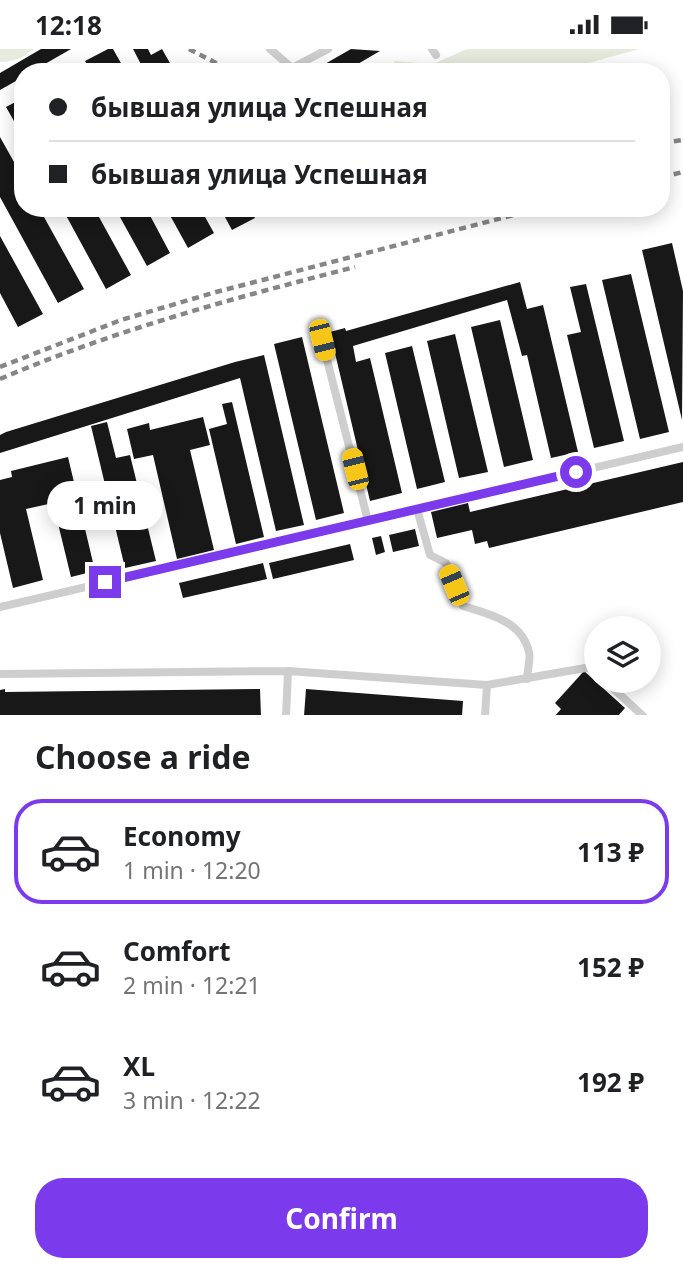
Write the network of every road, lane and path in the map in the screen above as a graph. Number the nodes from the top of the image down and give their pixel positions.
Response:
1 (270, 49) edge
2 (328, 49) edge
3 (286, 63) edge
4 (301, 63) edge
5 (322, 340) dead end
6 (683, 447) edge
7 (417, 509) junction
8 (368, 521) junction
9 (0, 607) edge
10 (584, 668) edge
11 (288, 671) junction
12 (0, 674) edge
13 (527, 680) junction
14 (487, 685) junction
15 (619, 693) edge
16 (286, 715) edge
17 (485, 715) edge
18 (642, 715) edge

1 - 3 lane
2 - 4 lane
5 - 8 lane
6 - 7 lane
7 - 8 lane
7 - 13 lane
8 - 9 lane
10 - 13 lane
11 - 12 lane
11 - 14 lane
11 - 16 lane
13 - 14 lane
14 - 17 lane
15 - 18 lane

